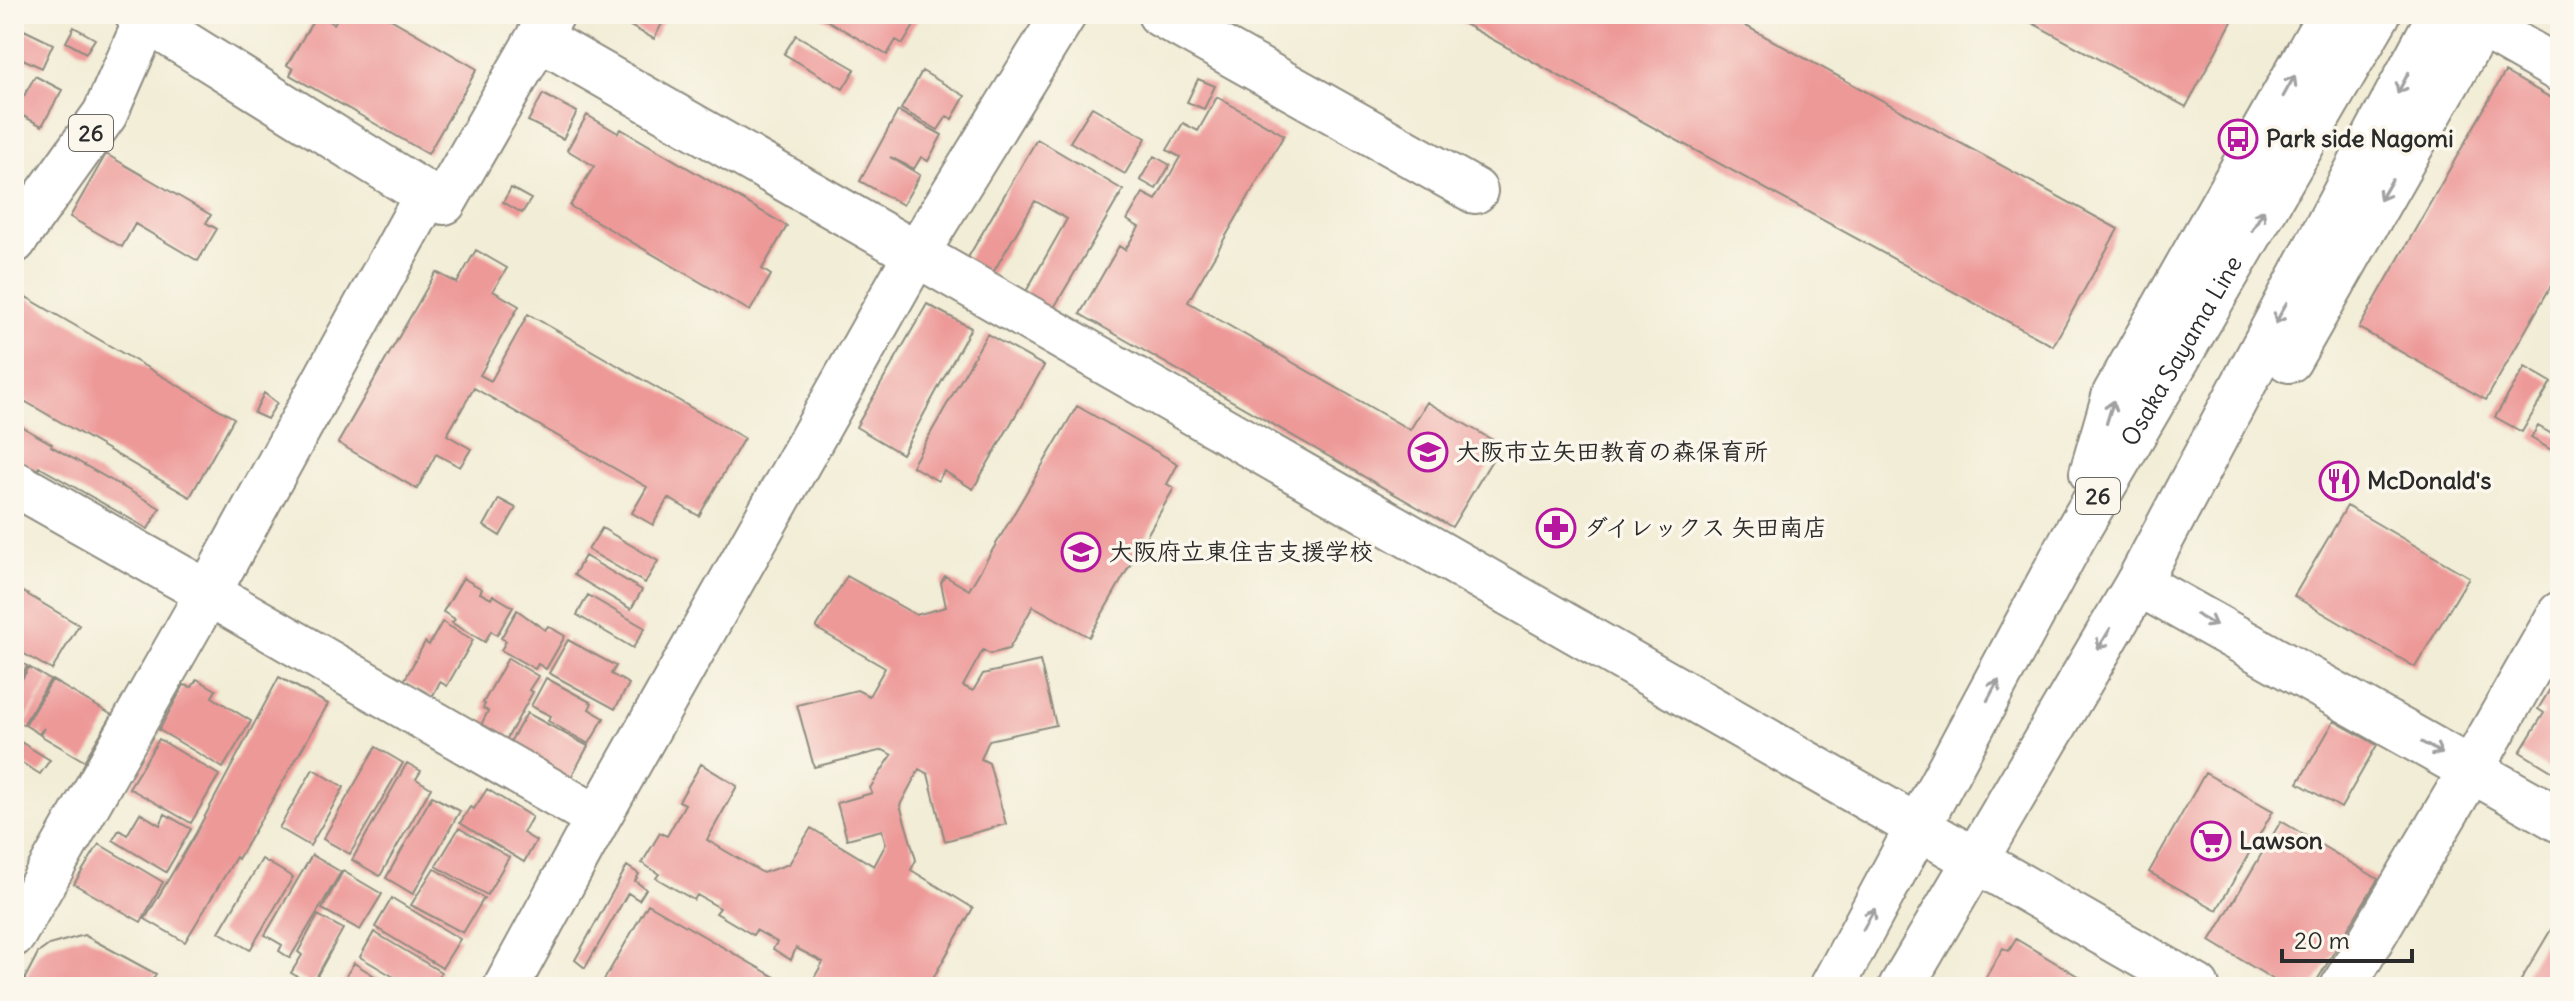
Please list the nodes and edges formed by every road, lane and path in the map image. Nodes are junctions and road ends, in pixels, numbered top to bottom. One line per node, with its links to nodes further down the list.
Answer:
1 (1064, 14): 12 (street)
2 (1160, 14): 9 (street)
3 (2330, 14): 14 (street, one-way to 3)
4 (2378, 14): 14 (street, Osaka Sayama Line / 26, one-way to 4)
5 (144, 16): 10 (street); 11 (street, 26)
6 (2467, 17): 8 (street); 15 (street, one-way to 15)
7 (546, 26): 10 (street); 12 (street)
8 (2560, 70)
9 (1475, 191)
10 (427, 195): 16 (street)
11 (14, 241)
12 (916, 254): 19 (street); 21 (street)
13 (14, 483): 16 (street)
14 (2072, 540): 21 (street, Osaka Sayama Line / 26, one-way to 14)
15 (2138, 583): 18 (street, one-way to 18); 22 (street, one-way to 22)
16 (208, 593): 19 (street); 23 (street)
17 (2560, 614): 18 (street)
18 (2471, 770): 20 (street); 28 (street)
19 (598, 818): 24 (street)
20 (2560, 820)
21 (1919, 828): 22 (street); 25 (street, Osaka Sayama Line / 26, one-way to 21)
22 (1973, 860): 26 (street); 27 (street)
23 (14, 934)
24 (506, 987)
25 (1832, 987)
26 (1901, 987)
27 (2197, 987)
28 (2343, 987)

